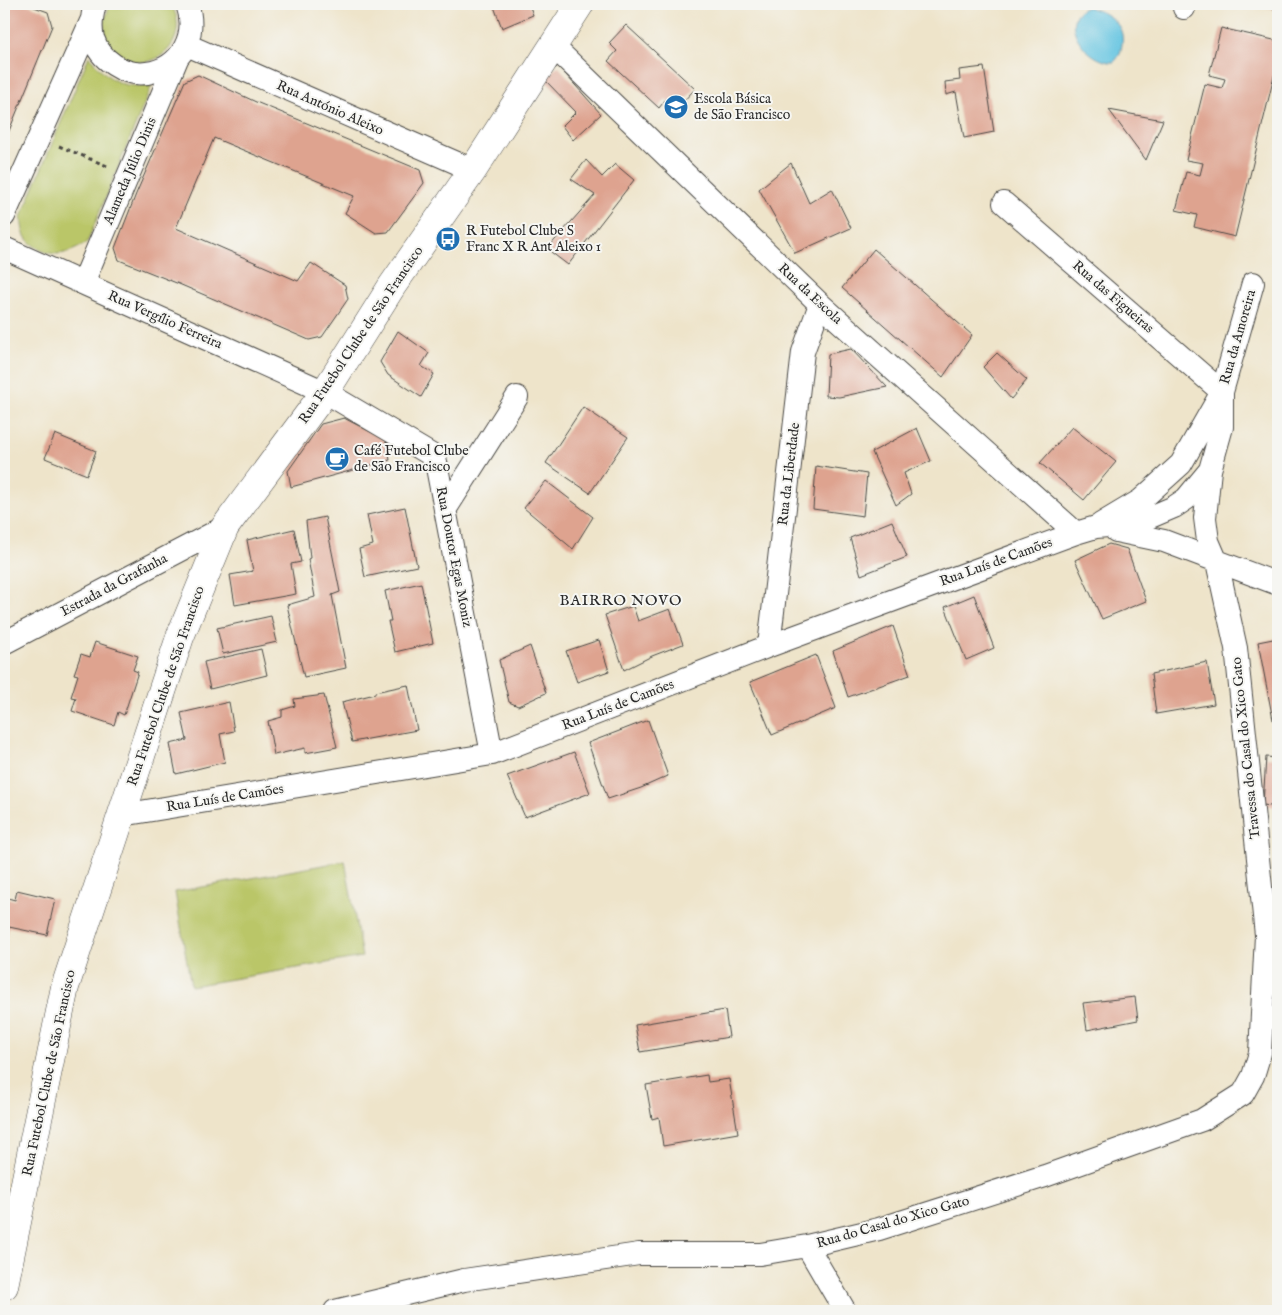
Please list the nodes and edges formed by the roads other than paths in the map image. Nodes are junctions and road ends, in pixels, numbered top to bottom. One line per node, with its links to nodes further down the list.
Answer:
1 (187, 4): 5 (street)
2 (202, 4): 5 (street, Alameda Júlio Dinis)
3 (580, 4): 6 (street, Rua Futebol Clube de São Francisco)
4 (94, 8): 5 (street); 9 (street)
5 (185, 44): 7 (street, Rua António Aleixo); 11 (street, Alameda Júlio Dinis)
6 (553, 46): 7 (street, Rua Futebol Clube de São Francisco); 13 (street, Rua da Escola)
7 (473, 170): 14 (street, Rua Futebol Clube de São Francisco)
8 (1004, 203): 15 (street, Rua das Figueiras)
9 (4, 216)
10 (4, 248): 11 (street, Rua Vergílio Ferreira)
11 (83, 283): 14 (street, Rua Vergílio Ferreira)
12 (1253, 283): 15 (street, Rua da Amoreira)
13 (820, 304): 24 (street, Rua da Escola); 29 (street, Rua da Liberdade)
14 (325, 392): 21 (street, Rua Doutor Egas Moniz); 22 (street, Rua Futebol Clube de São Francisco)
15 (1222, 392): 17 (street); 18 (street)
16 (516, 397): 21 (street)
17 (1198, 434): 19 (street); 20 (street)
18 (1210, 470): 20 (street); 23 (street, Travessa do Casal do Xico Gato)
19 (1141, 500): 20 (street); 24 (street)
20 (1174, 507): 23 (street); 24 (street); 25 (street)
21 (445, 510): 30 (street, Rua Doutor Egas Moniz)
22 (224, 527): 28 (street, Estrada da Grafanha); 31 (street, Rua Futebol Clube de São Francisco)
23 (1206, 528): 26 (street, Travessa do Casal do Xico Gato)
24 (1086, 530): 25 (street); 29 (street, Rua Luís de Camões)
25 (1191, 551): 26 (street)
26 (1217, 562): 27 (street); 32 (street, Travessa do Casal do Xico Gato)
27 (1278, 584)
28 (4, 643)
29 (769, 646): 30 (street, Rua Luís de Camões)
30 (492, 754): 31 (street, Rua Luís de Camões)
31 (122, 815): 34 (street, Rua Futebol Clube de São Francisco)
32 (1272, 932): 33 (street, Rua do Casal do Xico Gato)
33 (808, 1246): 35 (street, Rua do Casal do Xico Gato); 36 (street)
34 (4, 1286)
35 (335, 1311)
36 (845, 1311)

